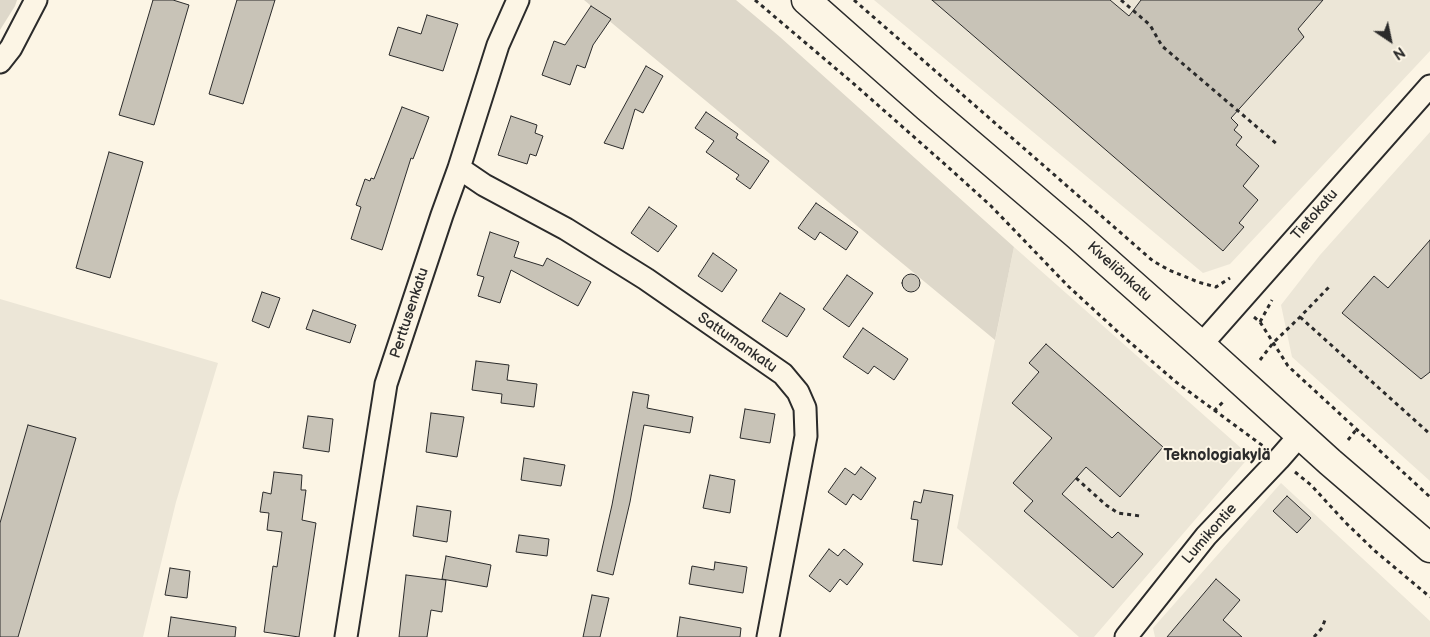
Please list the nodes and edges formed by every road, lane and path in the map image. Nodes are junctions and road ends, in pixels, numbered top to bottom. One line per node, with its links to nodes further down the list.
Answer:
1 (36, 0): 7 (street)
2 (518, 0): 10 (street, Perttusenkatu)
3 (755, 0): 19 (path)
4 (806, 0): 16 (main road, Kiveliönkatu)
5 (854, 0): 11 (path)
6 (1121, 0): 9 (path)
7 (0, 62)
8 (1430, 86): 16 (street, Tietokatu)
9 (1278, 144)
10 (459, 168): 32 (street, Perttusenkatu); 33 (street, Sattumankatu)
11 (1230, 277)
12 (1330, 286): 13 (path)
13 (1300, 317): 15 (path); 21 (path)
14 (1260, 322): 15 (path)
15 (1273, 343): 17 (path); 20 (path)
16 (1201, 345): 22 (main road, Kiveliönkatu)
17 (1260, 360)
18 (1224, 402): 19 (path)
19 (1214, 411): 24 (path)
20 (1356, 430): 23 (path); 27 (path)
21 (1430, 434)
22 (1300, 435): 29 (main road, Kiveliönkatu); 34 (street, Lumikontie)
23 (1348, 440)
24 (1259, 443)
25 (1293, 471): 30 (path)
26 (1076, 478): 28 (path)
27 (1430, 497)
28 (1140, 516)
29 (1430, 548)
30 (1430, 597)
31 (1325, 620): 35 (path)
32 (346, 637)
33 (768, 637)
34 (1126, 637)
35 (1314, 637)

